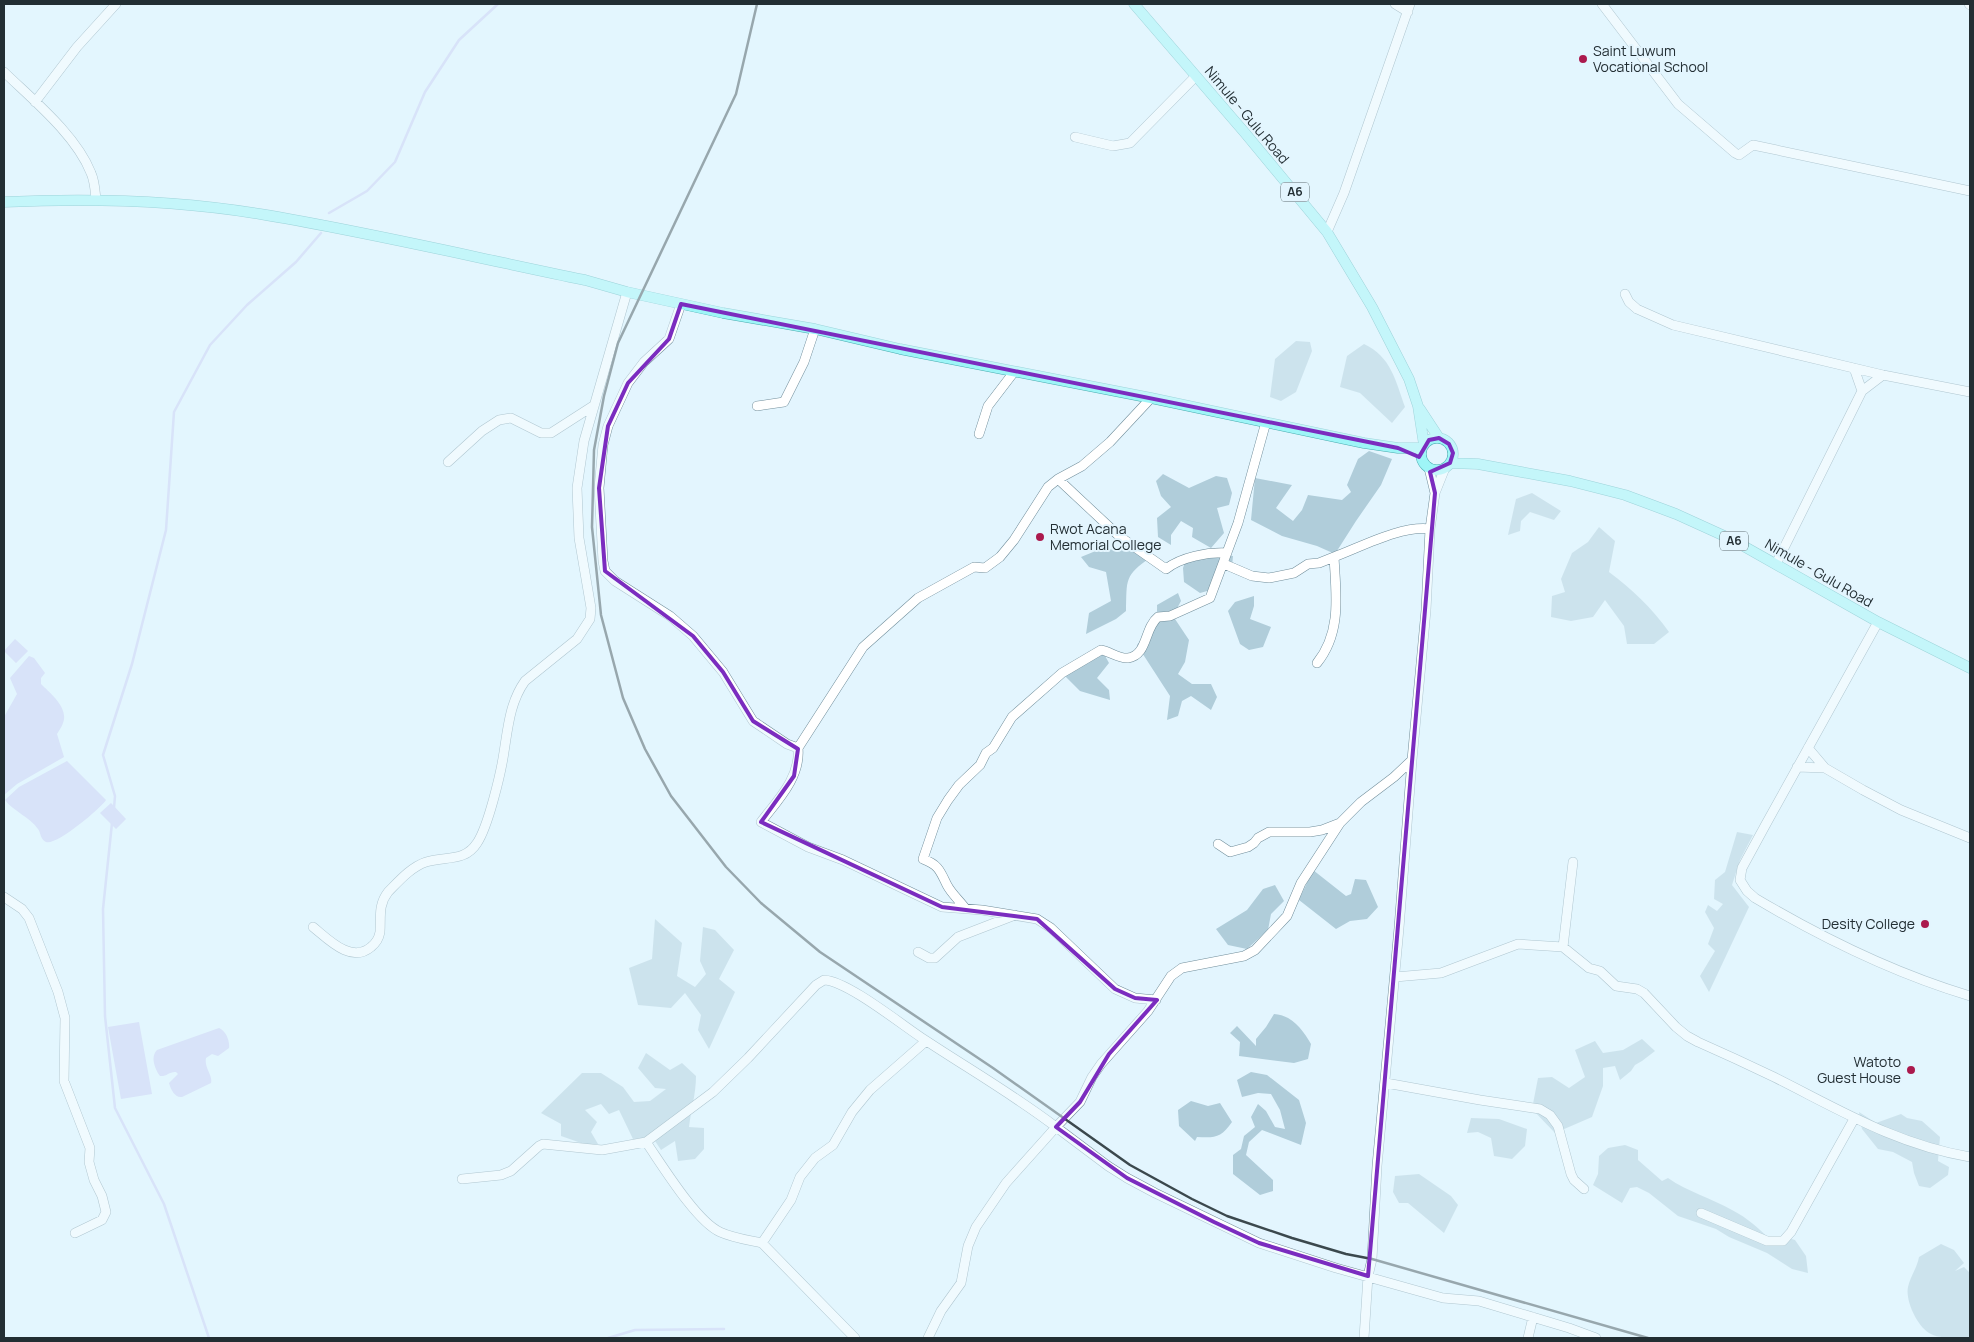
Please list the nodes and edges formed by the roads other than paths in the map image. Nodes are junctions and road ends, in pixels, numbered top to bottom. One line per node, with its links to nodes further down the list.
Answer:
1 (116, 4): 8 (street)
2 (1134, 4): 7 (main road, Nimule - Gulu Road / A6)
3 (1395, 4): 5 (street)
4 (1602, 4): 10 (street)
5 (1409, 8): 13 (street)
6 (4, 72): 8 (street)
7 (1196, 76): 9 (street); 13 (main road, Nimule - Gulu Road / A6)
8 (35, 102): 11 (street)
9 (1075, 137)
10 (1970, 191)
11 (96, 200): 12 (main road); 14 (main road)
12 (4, 202)
13 (1327, 232): 26 (main road, Nimule - Gulu Road / A6)
14 (627, 292): 16 (main road); 24 (street)
15 (1625, 294): 18 (street)
16 (681, 304): 17 (main road); 46 (street)
17 (815, 329): 19 (main road); 25 (street)
18 (1854, 368): 20 (street); 21 (street)
19 (1014, 372): 23 (main road); 28 (street)
20 (1884, 375): 21 (street); 22 (street)
21 (1862, 391): 42 (street)
22 (1970, 392)
23 (1151, 398): 27 (main road); 36 (street)
24 (593, 406): 32 (street); 58 (street)
25 (757, 406)
26 (1418, 406): 29 (main road, Nimule - Gulu Road / A6); 30 (main road, Nimule - Gulu Road / A6)
27 (1266, 422): 30 (main road); 39 (street)
28 (979, 434)
29 (1439, 438): 30 (main road); 31 (main road, A6)
30 (1422, 450): 35 (main road, A6)
31 (1452, 450): 33 (main road, Nimule - Gulu Road / A6); 34 (main road)
32 (448, 462)
33 (1478, 464): 34 (main road, Nimule - Gulu Road / A6); 42 (main road, Nimule - Gulu Road / A6)
34 (1447, 466): 35 (main road, A6); 37 (street)
35 (1429, 468): 37 (street)
36 (1058, 479): 39 (street); 46 (street)
37 (1435, 493): 38 (street)
38 (1430, 529): 40 (street); 48 (street)
39 (1227, 553): 41 (street)
40 (1334, 557): 41 (street); 44 (street)
41 (1224, 564): 56 (street)
42 (1776, 564): 43 (main road, Nimule - Gulu Road / A6)
43 (1878, 622): 45 (main road, Nimule - Gulu Road / A6); 47 (street)
44 (1317, 663)
45 (1970, 668)
46 (798, 748): 56 (street)
47 (1808, 748): 49 (street); 50 (street)
48 (1412, 760): 51 (street); 61 (street)
49 (1797, 767): 50 (street); 62 (street)
50 (1824, 768): 52 (street)
51 (1340, 823): 53 (street); 63 (street)
52 (1970, 838)
53 (1218, 844)
54 (1573, 862): 59 (street)
55 (4, 897): 73 (street)
56 (965, 908): 57 (street)
57 (1015, 915): 60 (street); 63 (street)
58 (312, 927)
59 (1563, 947): 61 (street); 66 (street)
60 (918, 952)
61 (1394, 977): 65 (street)
62 (1970, 996)
63 (1156, 1000): 67 (street)
64 (926, 1041): 67 (street); 68 (street); 74 (street)
65 (1386, 1083): 71 (street); 75 (street)
66 (1854, 1119): 69 (street); 72 (street)
67 (1056, 1127): 75 (street); 78 (street)
68 (646, 1142): 70 (street); 74 (street)
69 (1970, 1157)
70 (462, 1179)
71 (1584, 1189)
72 (1701, 1213)
73 (75, 1233)
74 (762, 1243): 77 (street)
75 (1368, 1276): 76 (street); 79 (street)
76 (1533, 1317): 80 (street); 81 (street)
77 (855, 1338)
78 (928, 1338)
79 (1364, 1338)
80 (1528, 1338)
81 (1596, 1338)

